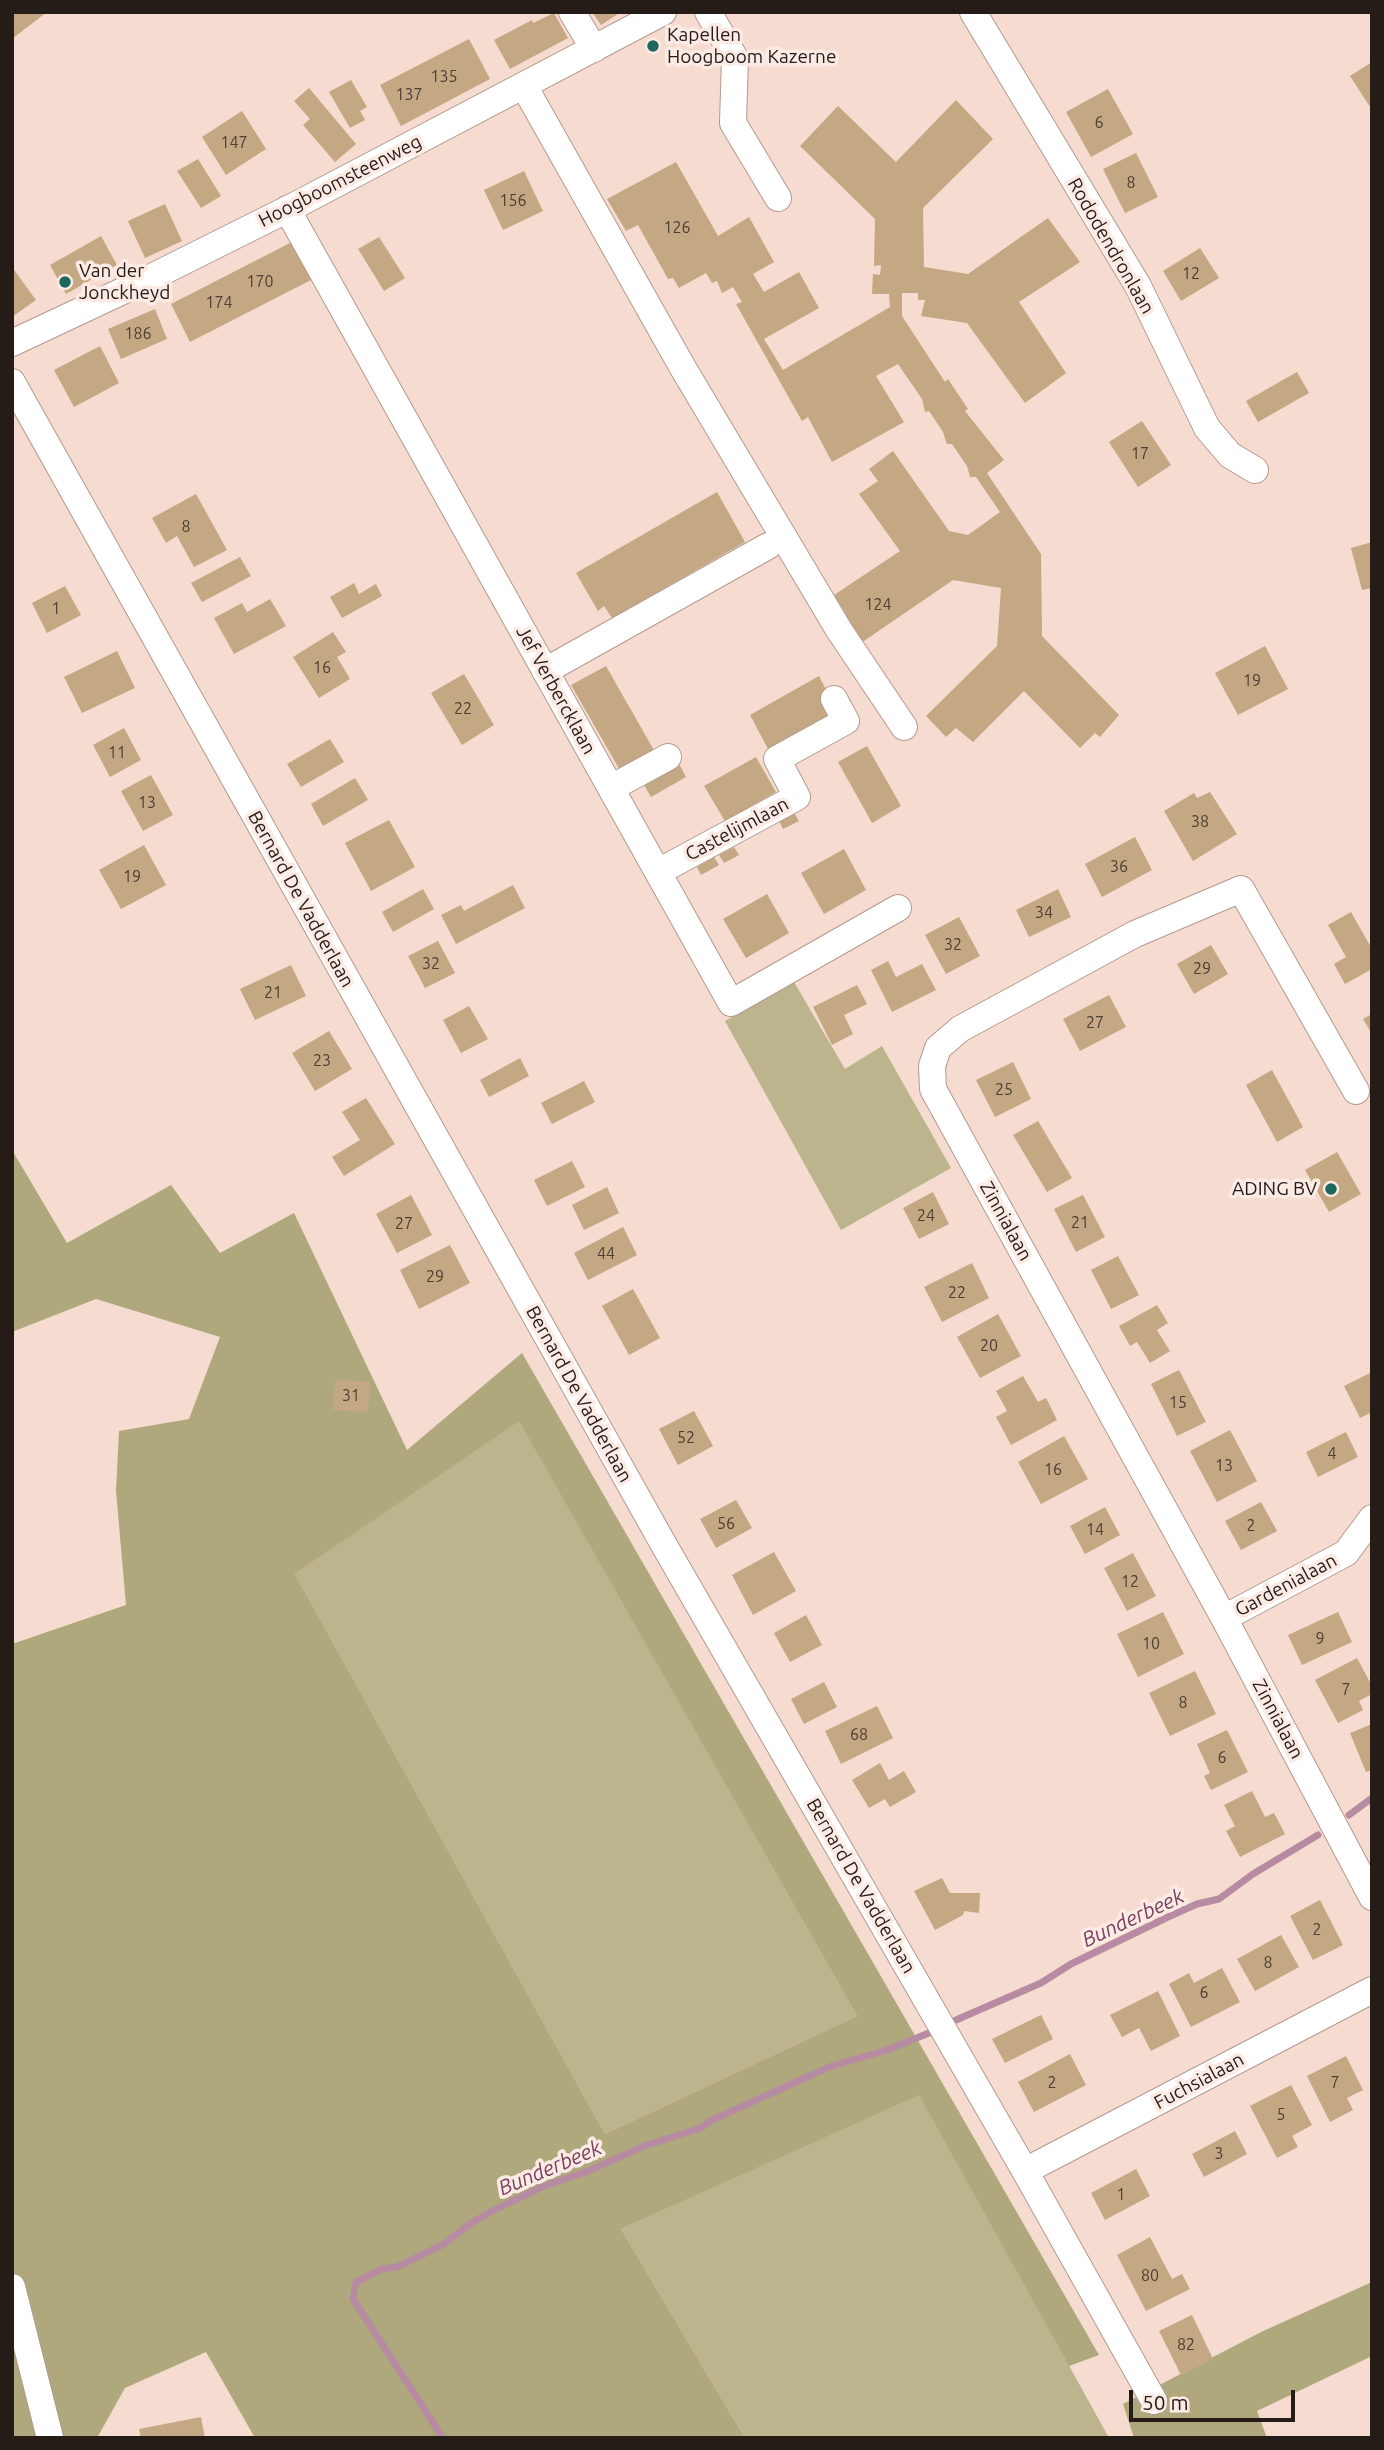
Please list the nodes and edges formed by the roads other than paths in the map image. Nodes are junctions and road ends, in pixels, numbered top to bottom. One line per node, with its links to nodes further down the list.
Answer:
1 (572, 12): 5 (street)
2 (663, 12): 5 (street, Hoogboomsteenweg)
3 (708, 12): 7 (street)
4 (973, 12): 11 (street, Rododendronlaan)
5 (594, 49): 6 (street, Hoogboomsteenweg)
6 (524, 86): 8 (street, Hoogboomsteenweg); 15 (street)
7 (778, 198)
8 (287, 209): 9 (street, Hoogboomsteenweg); 13 (street, Jef Verbercklaan)
9 (12, 343)
10 (12, 382): 25 (street, Bernard De Vadderlaan)
11 (1255, 470)
12 (768, 546): 13 (street)
13 (545, 671): 17 (street, Jef Verbercklaan)
14 (834, 699): 18 (street, Castelijmlaan)
15 (905, 727)
16 (668, 757): 17 (street)
17 (611, 788): 18 (street, Jef Verbercklaan)
18 (658, 872): 19 (street, Jef Verbercklaan)
19 (898, 908)
20 (1356, 1091): 22 (street, Zinnialaan)
21 (1372, 1518): 22 (street, Gardenialaan)
22 (1224, 1618): 23 (street, Zinnialaan)
23 (1372, 1897)
24 (1372, 1990): 25 (street, Fuchsialaan)
25 (1026, 2171): 27 (street, Bernard De Vadderlaan)
26 (12, 2287): 28 (street)
27 (1154, 2401)
28 (50, 2438)

